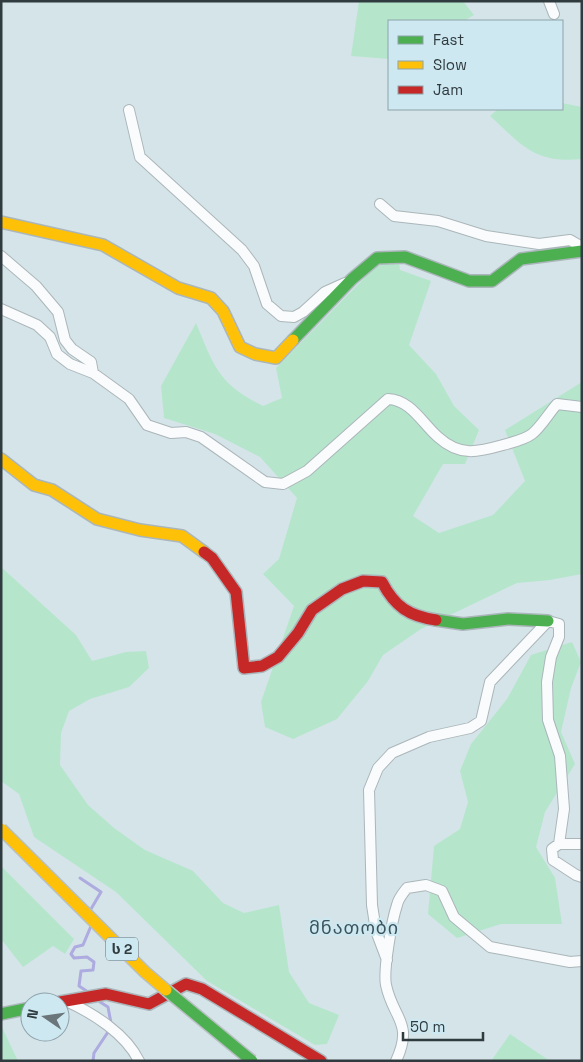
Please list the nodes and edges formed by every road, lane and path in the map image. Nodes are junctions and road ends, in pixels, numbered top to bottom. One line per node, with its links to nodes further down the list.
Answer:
1 (549, 1): 2 (street)
2 (554, 14)
3 (130, 110): 9 (street)
4 (380, 204): 6 (street)
5 (1, 222): 9 (main road)
6 (582, 247)
7 (582, 251): 9 (main road)
8 (1, 256): 11 (street)
9 (352, 279)
10 (1, 309): 11 (street)
11 (94, 373): 12 (street)
12 (582, 407)
13 (1, 460): 14 (main road)
14 (548, 621): 16 (street); 19 (street)
15 (1, 829): 26 (main road, ს 2, bridge)
16 (559, 844): 17 (street); 18 (street)
17 (582, 844)
18 (582, 877)
19 (387, 960): 20 (street); 28 (street)
20 (582, 961)
21 (70, 1001): 27 (main road)
22 (70, 1004): 25 (street)
23 (20, 1010): 24 (main road)
24 (1, 1014)
25 (139, 1061)
26 (252, 1061)
27 (321, 1061)
28 (396, 1061)

